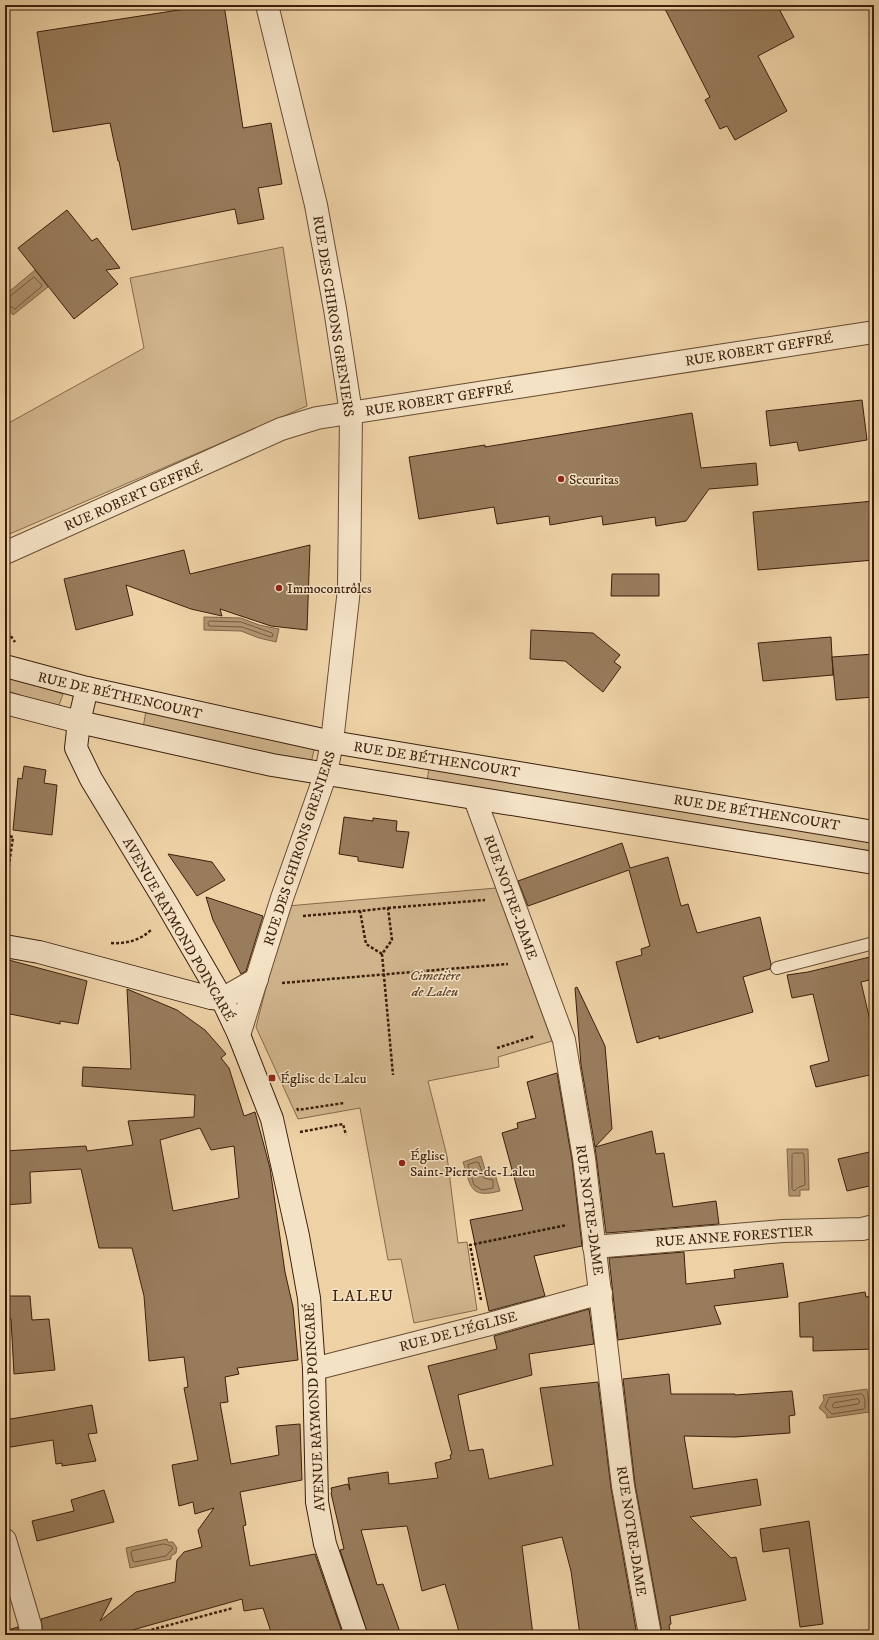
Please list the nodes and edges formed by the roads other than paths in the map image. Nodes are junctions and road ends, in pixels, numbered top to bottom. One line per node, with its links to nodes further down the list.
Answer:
1 (267, 5): 3 (street, RUE DES CHIRONS GRENIERS)
2 (874, 332): 3 (street, RUE ROBERT GEFFRÉ)
3 (351, 413): 4 (street, RUE ROBERT GEFFRÉ); 9 (street, RUE DES CHIRONS GRENIERS)
4 (5, 553)
5 (5, 666): 6 (street, RUE DE BÉTHENCOURT)
6 (87, 688): 8 (street, AVENUE RAYMOND POINCARÉ); 9 (street, RUE DE BÉTHENCOURT)
7 (5, 703): 8 (street)
8 (79, 722): 10 (street); 18 (street, AVENUE RAYMOND POINCARÉ)
9 (332, 742): 10 (street, RUE DES CHIRONS GRENIERS); 12 (street, RUE DE BÉTHENCOURT)
10 (326, 773): 11 (street); 17 (street, RUE DES CHIRONS GRENIERS)
11 (475, 798): 13 (street); 21 (street, RUE NOTRE-DAME)
12 (874, 832)
13 (874, 863)
14 (874, 943): 16 (lane)
15 (5, 946): 18 (street)
16 (777, 968)
17 (257, 979): 18 (street); 19 (street, RUE DES CHIRONS GRENIERS)
18 (222, 998): 19 (street, AVENUE RAYMOND POINCARÉ)
19 (239, 1035): 23 (street, AVENUE RAYMOND POINCARÉ)
20 (874, 1226): 21 (street, RUE ANNE FORESTIER)
21 (594, 1247): 22 (street, RUE NOTRE-DAME)
22 (601, 1293): 23 (street, RUE DE L'ÉGLISE); 27 (street, RUE NOTRE-DAME)
23 (314, 1369): 26 (street, AVENUE RAYMOND POINCARÉ)
24 (5, 1540): 25 (street)
25 (31, 1635)
26 (356, 1635)
27 (650, 1635)

